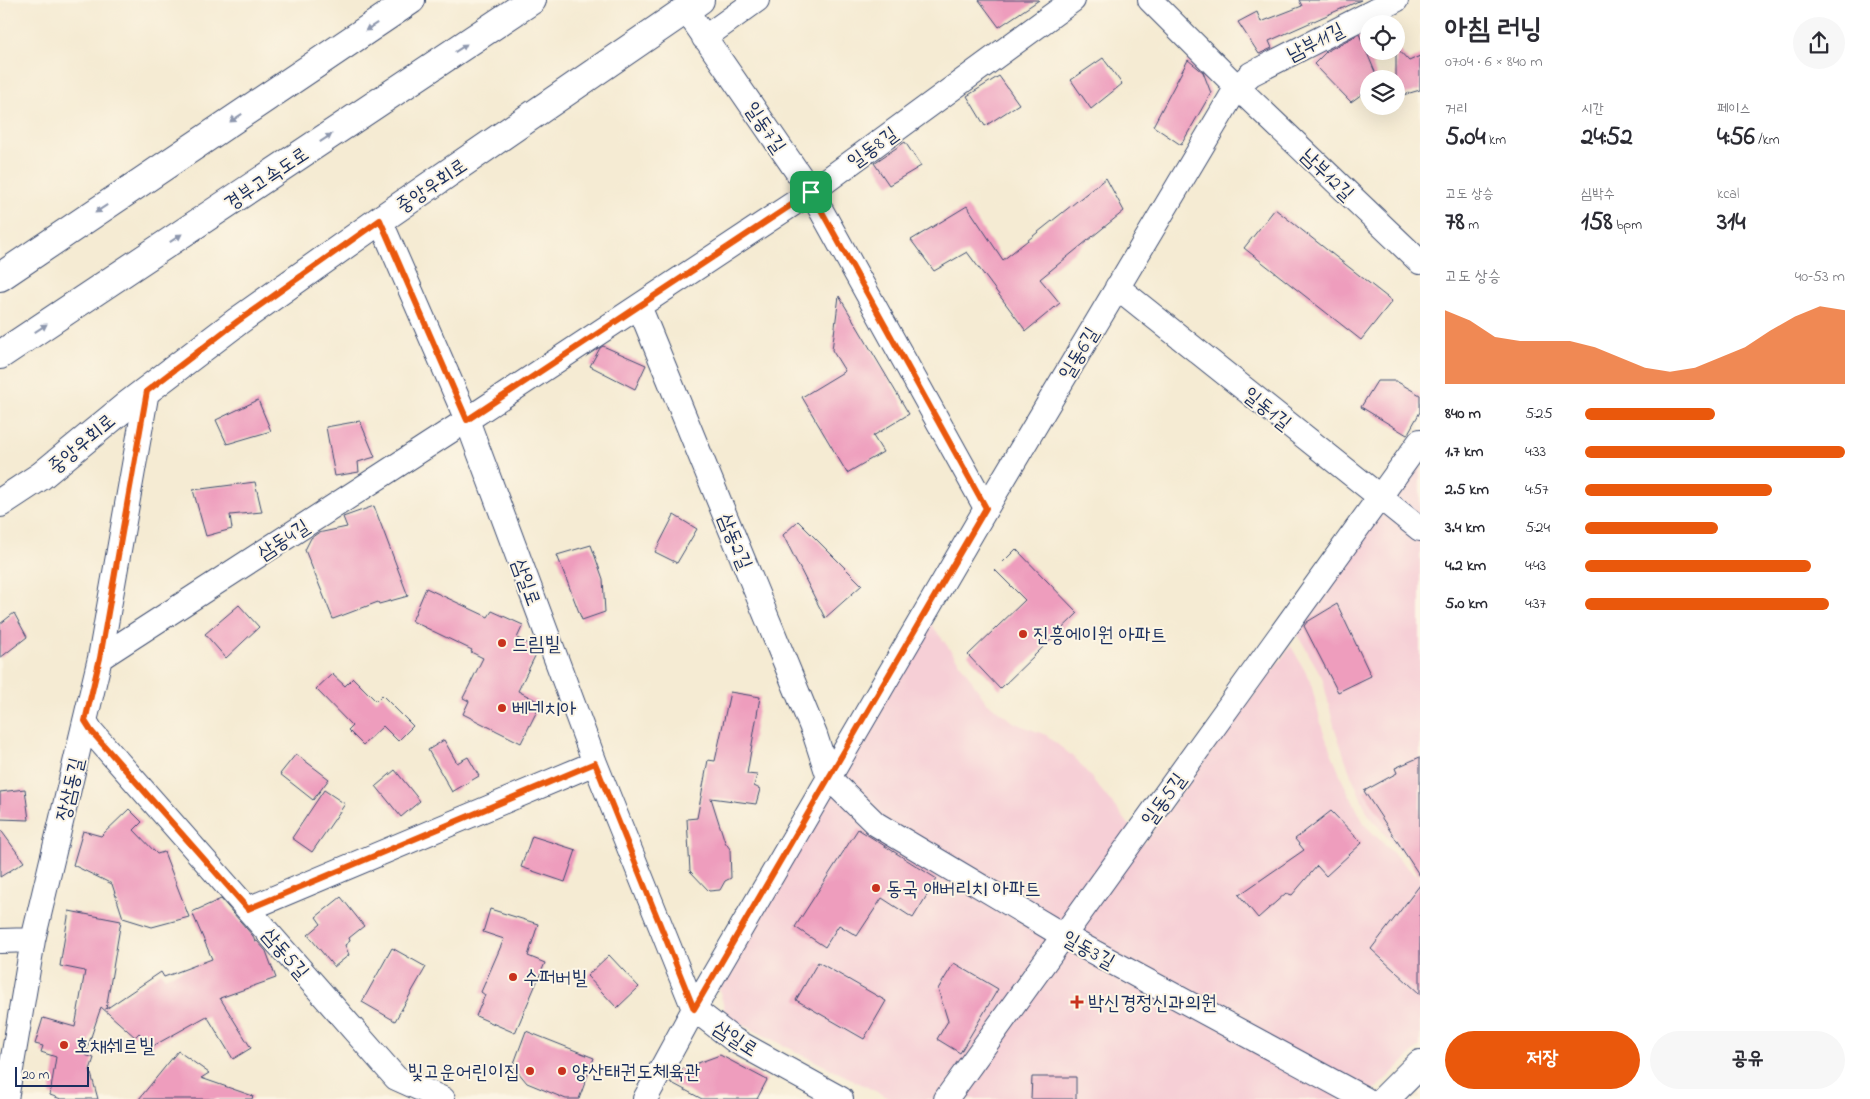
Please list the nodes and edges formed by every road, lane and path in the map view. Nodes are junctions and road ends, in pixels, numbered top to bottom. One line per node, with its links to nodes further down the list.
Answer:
1 (411, 0): 13 (main road, one-way to 13)
2 (532, 0): 16 (main road, 경부고속도로, one-way to 2)
3 (757, 0): 8 (street)
4 (1073, 0): 10 (street, 일동8길)
5 (1150, 0): 9 (street, 남부12길)
6 (1396, 0): 9 (street, 남부11길)
7 (693, 5): 8 (street, 일동7길); 11 (main road, 중앙우회로)
8 (704, 38): 10 (street, 일동7길)
9 (1237, 87): 12 (street, 남부12길); 14 (street, 일동6길)
10 (811, 192): 15 (street, 일동8길); 22 (street, 일동7길)
11 (380, 220): 17 (main road, 중앙우회로); 18 (street, 삼일로)
12 (1420, 262)
13 (0, 277)
14 (1117, 287): 20 (street, 일동1길); 22 (street, 일동6길)
15 (639, 306): 18 (street, 일동8길); 27 (street, 삼동2길)
16 (0, 355)
17 (147, 391): 21 (main road, 중앙우회로); 24 (street, 장삼동길)
18 (467, 420): 24 (street, 삼동4길); 26 (street, 삼일로)
19 (1420, 441): 20 (street, 일동5길)
20 (1380, 498): 23 (street, 일동1길); 29 (street, 일동5길)
21 (0, 503)
22 (986, 508): 27 (street, 일동6길)
23 (1420, 529)
24 (100, 658): 25 (street, 장삼동길)
25 (85, 721): 28 (street, 삼동5길); 30 (street, 장삼동길)
26 (595, 763): 28 (street); 32 (street, 삼일로)
27 (829, 778): 29 (street, 일동3길); 32 (street, 일동6길)
28 (248, 909): 35 (street, 삼동5길)
29 (1064, 936): 38 (street, 일동5길); 39 (street, 일동3길)
30 (33, 940): 31 (street); 34 (street, 장삼동길)
31 (0, 941)
32 (694, 1009): 36 (street, 일동6길); 37 (street, 삼일로)
33 (1420, 1064): 40 (main road)
34 (6, 1099)
35 (443, 1099)
36 (645, 1099)
37 (841, 1099)
38 (946, 1099)
39 (1364, 1099)
40 (1385, 1099)

